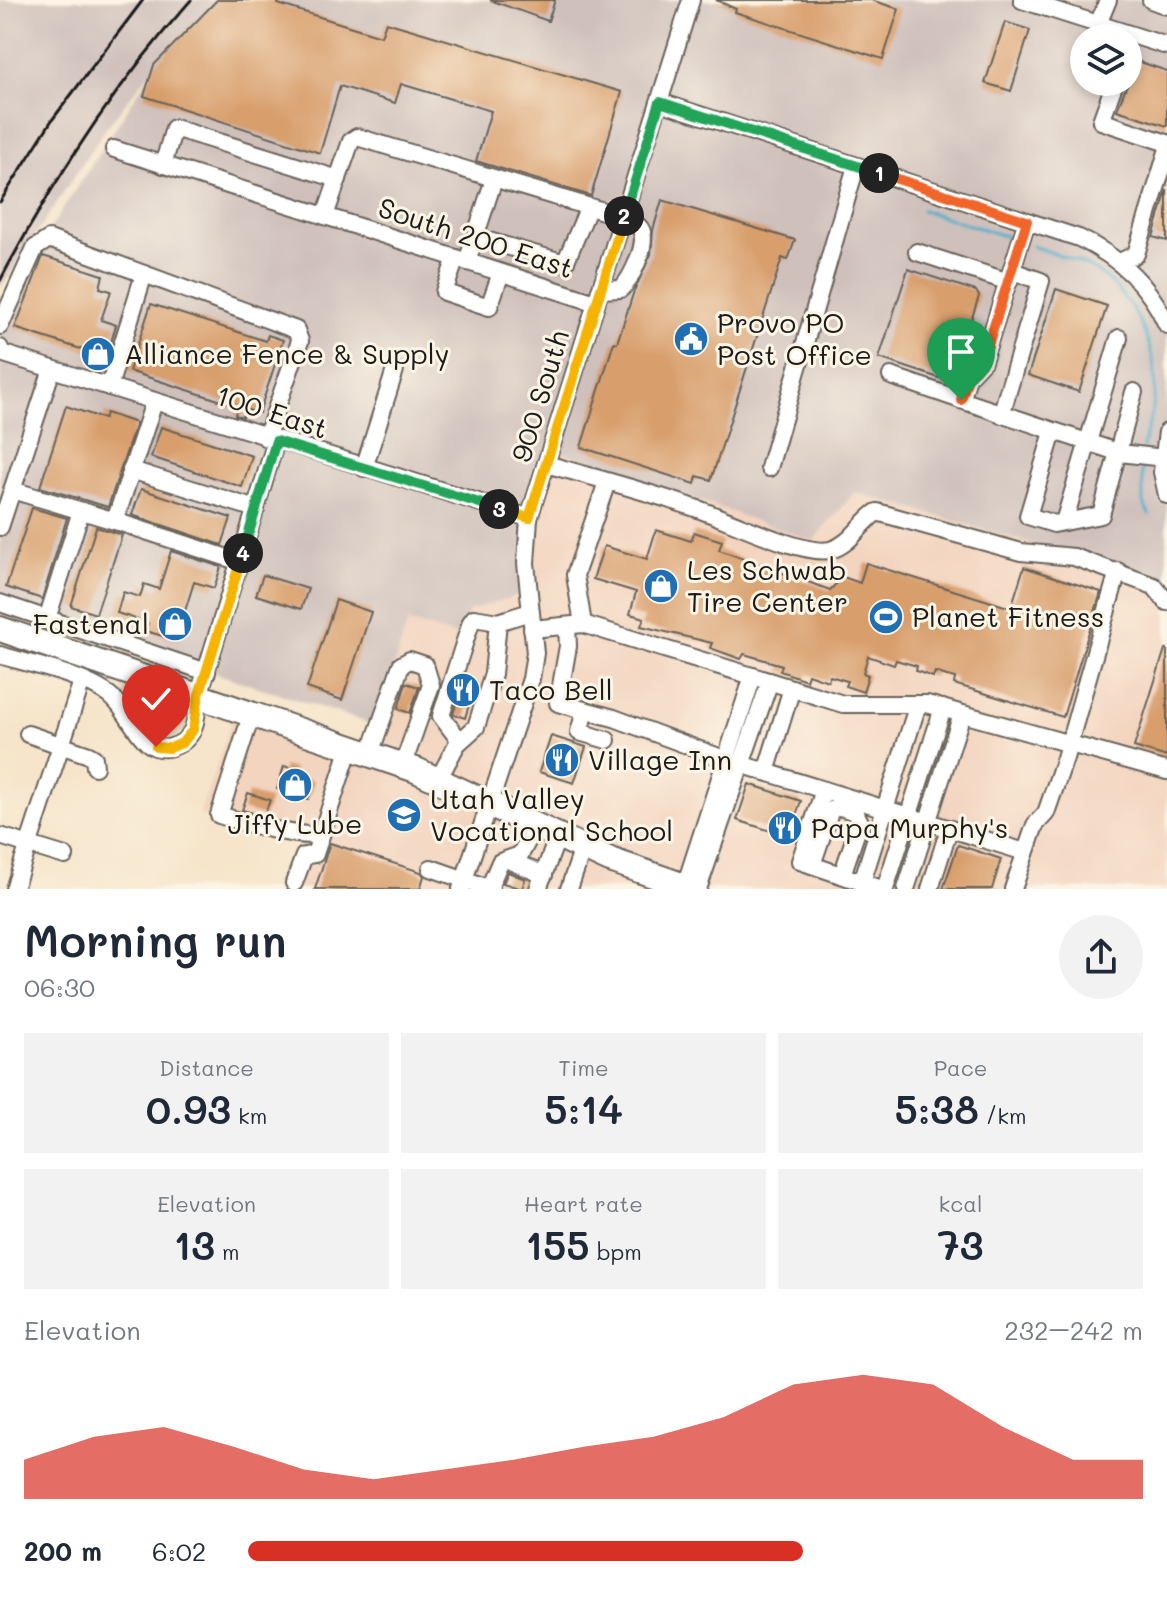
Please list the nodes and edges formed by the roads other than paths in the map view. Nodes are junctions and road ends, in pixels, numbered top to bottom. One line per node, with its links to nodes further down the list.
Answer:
1 (691, 0): 10 (street, 900 South)
2 (1022, 0): 6 (street)
3 (1108, 0): 6 (street)
4 (1151, 0): 5 (street)
5 (1167, 6)
6 (1098, 24)
7 (1142, 41): 8 (street)
8 (1167, 46)
9 (1110, 96): 11 (street)
10 (660, 102): 15 (street); 19 (street, 900 South)
11 (1167, 143)
12 (114, 149): 14 (street, South 200 East)
13 (1167, 152): 26 (street)
14 (163, 165): 16 (street); 20 (street, South 200 East)
15 (856, 166): 21 (street); 51 (street)
16 (338, 179): 17 (street); 20 (street)
17 (494, 179): 18 (street); 22 (street)
18 (588, 209): 19 (street); 23 (street)
19 (623, 217): 30 (street, 900 South); 30 (street)
20 (333, 219): 25 (street, South 200 East)
21 (1027, 221): 26 (street); 29 (street)
22 (475, 237): 23 (street); 25 (street)
23 (522, 252): 28 (street)
24 (917, 252): 29 (street)
25 (462, 260): 28 (street, South 200 East); 28 (street)
26 (1120, 262): 31 (street)
27 (144, 274): 32 (street); 38 (street); 45 (street)
28 (508, 275): 30 (street, South 200 East)
29 (1010, 277): 40 (street); 42 (street)
30 (598, 297): 49 (street, 900 South)
31 (1167, 325)
32 (0, 326)
33 (1119, 338): 46 (street)
34 (0, 350): 35 (street, 100 East)
35 (52, 369): 38 (street, 100 East); 54 (street)
36 (395, 370): 50 (street)
37 (891, 376): 40 (street)
38 (109, 387): 41 (street, 100 East)
39 (1134, 392): 47 (street)
40 (961, 400): 42 (street)
41 (154, 402): 45 (street, 100 East); 52 (street)
42 (1001, 415): 43 (street)
43 (1053, 432): 46 (street); 60 (street)
44 (1167, 432): 48 (street)
45 (271, 440): 50 (street, 100 East); 56 (street)
46 (1089, 443): 47 (street); 60 (street)
47 (1120, 453): 48 (street); 60 (street)
48 (1164, 458): 55 (street)
49 (546, 464): 53 (street); 58 (street, 900 South)
50 (364, 468): 58 (street, 100 East)
51 (769, 468)
52 (131, 470): 56 (street); 59 (street)
53 (607, 482): 63 (street); 70 (street)
54 (12, 490): 57 (street); 61 (street)
55 (1167, 495)
56 (256, 509): 62 (street)
57 (81, 511): 59 (street); 67 (street)
58 (529, 518): 68 (street, 900 South)
59 (115, 521): 62 (street)
60 (1064, 522)
61 (0, 527)
62 (240, 562): 73 (street)
63 (1118, 571): 64 (street); 87 (street)
64 (1160, 584): 65 (street)
65 (1167, 602)
66 (0, 603): 67 (street)
67 (47, 619): 73 (street)
68 (531, 620): 69 (street); 70 (street); 97 (street, 900 South)
69 (498, 622): 86 (street); 86 (street)
70 (575, 625): 74 (street); 81 (street)
71 (0, 629): 78 (highway)
72 (0, 655): 75 (street)
73 (207, 672): 78 (street)
74 (753, 676): 76 (street); 90 (street)
75 (82, 681): 78 (street); 88 (street)
76 (770, 681): 77 (street); 90 (street)
77 (792, 688): 79 (street); 94 (street)
78 (199, 695): 82 (highway)
79 (918, 704): 80 (street); 98 (street)
80 (943, 708): 83 (street); 99 (street)
81 (585, 711): 85 (street); 90 (street)
82 (252, 713): 89 (highway); 103 (street)
83 (962, 714): 87 (street); 100 (street)
84 (28, 734): 88 (street)
85 (607, 740)
86 (460, 741): 95 (street)
87 (1066, 744): 93 (street); 108 (street)
88 (62, 745): 92 (street); 106 (street)
89 (360, 750): 91 (highway); 91 (street); 103 (street)
90 (734, 762): 94 (street); 118 (street)
91 (403, 765): 95 (highway)
92 (95, 767)
93 (1167, 771)
94 (766, 772): 96 (street)
95 (438, 780): 97 (highway)
96 (824, 790): 98 (street); 111 (street)
97 (489, 802): 101 (highway); 117 (street, 900 South)
98 (886, 809): 99 (street); 115 (street)
99 (908, 816): 100 (street); 122 (street)
100 (927, 822): 102 (street); 123 (street)
101 (536, 825): 105 (highway); 110 (street)
102 (949, 829): 108 (street); 124 (street)
103 (321, 834): 116 (street)
104 (0, 836): 106 (street)
105 (558, 836): 107 (highway); 114 (street)
106 (29, 845): 109 (street); 119 (street)
107 (583, 848): 118 (highway); 121 (street)
108 (1025, 852): 125 (street)
109 (65, 856)
110 (508, 860): 114 (street); 120 (street)
111 (812, 865): 113 (street); 113 (street)
112 (431, 868): 117 (street)
113 (842, 875): 115 (street)
114 (541, 882)
115 (862, 882): 122 (street)
116 (294, 883)
117 (462, 885): 120 (street)
118 (684, 887)
119 (14, 889)
120 (490, 889)
121 (569, 889)
122 (883, 889)
123 (906, 889)
124 (930, 889)
125 (1013, 889)

